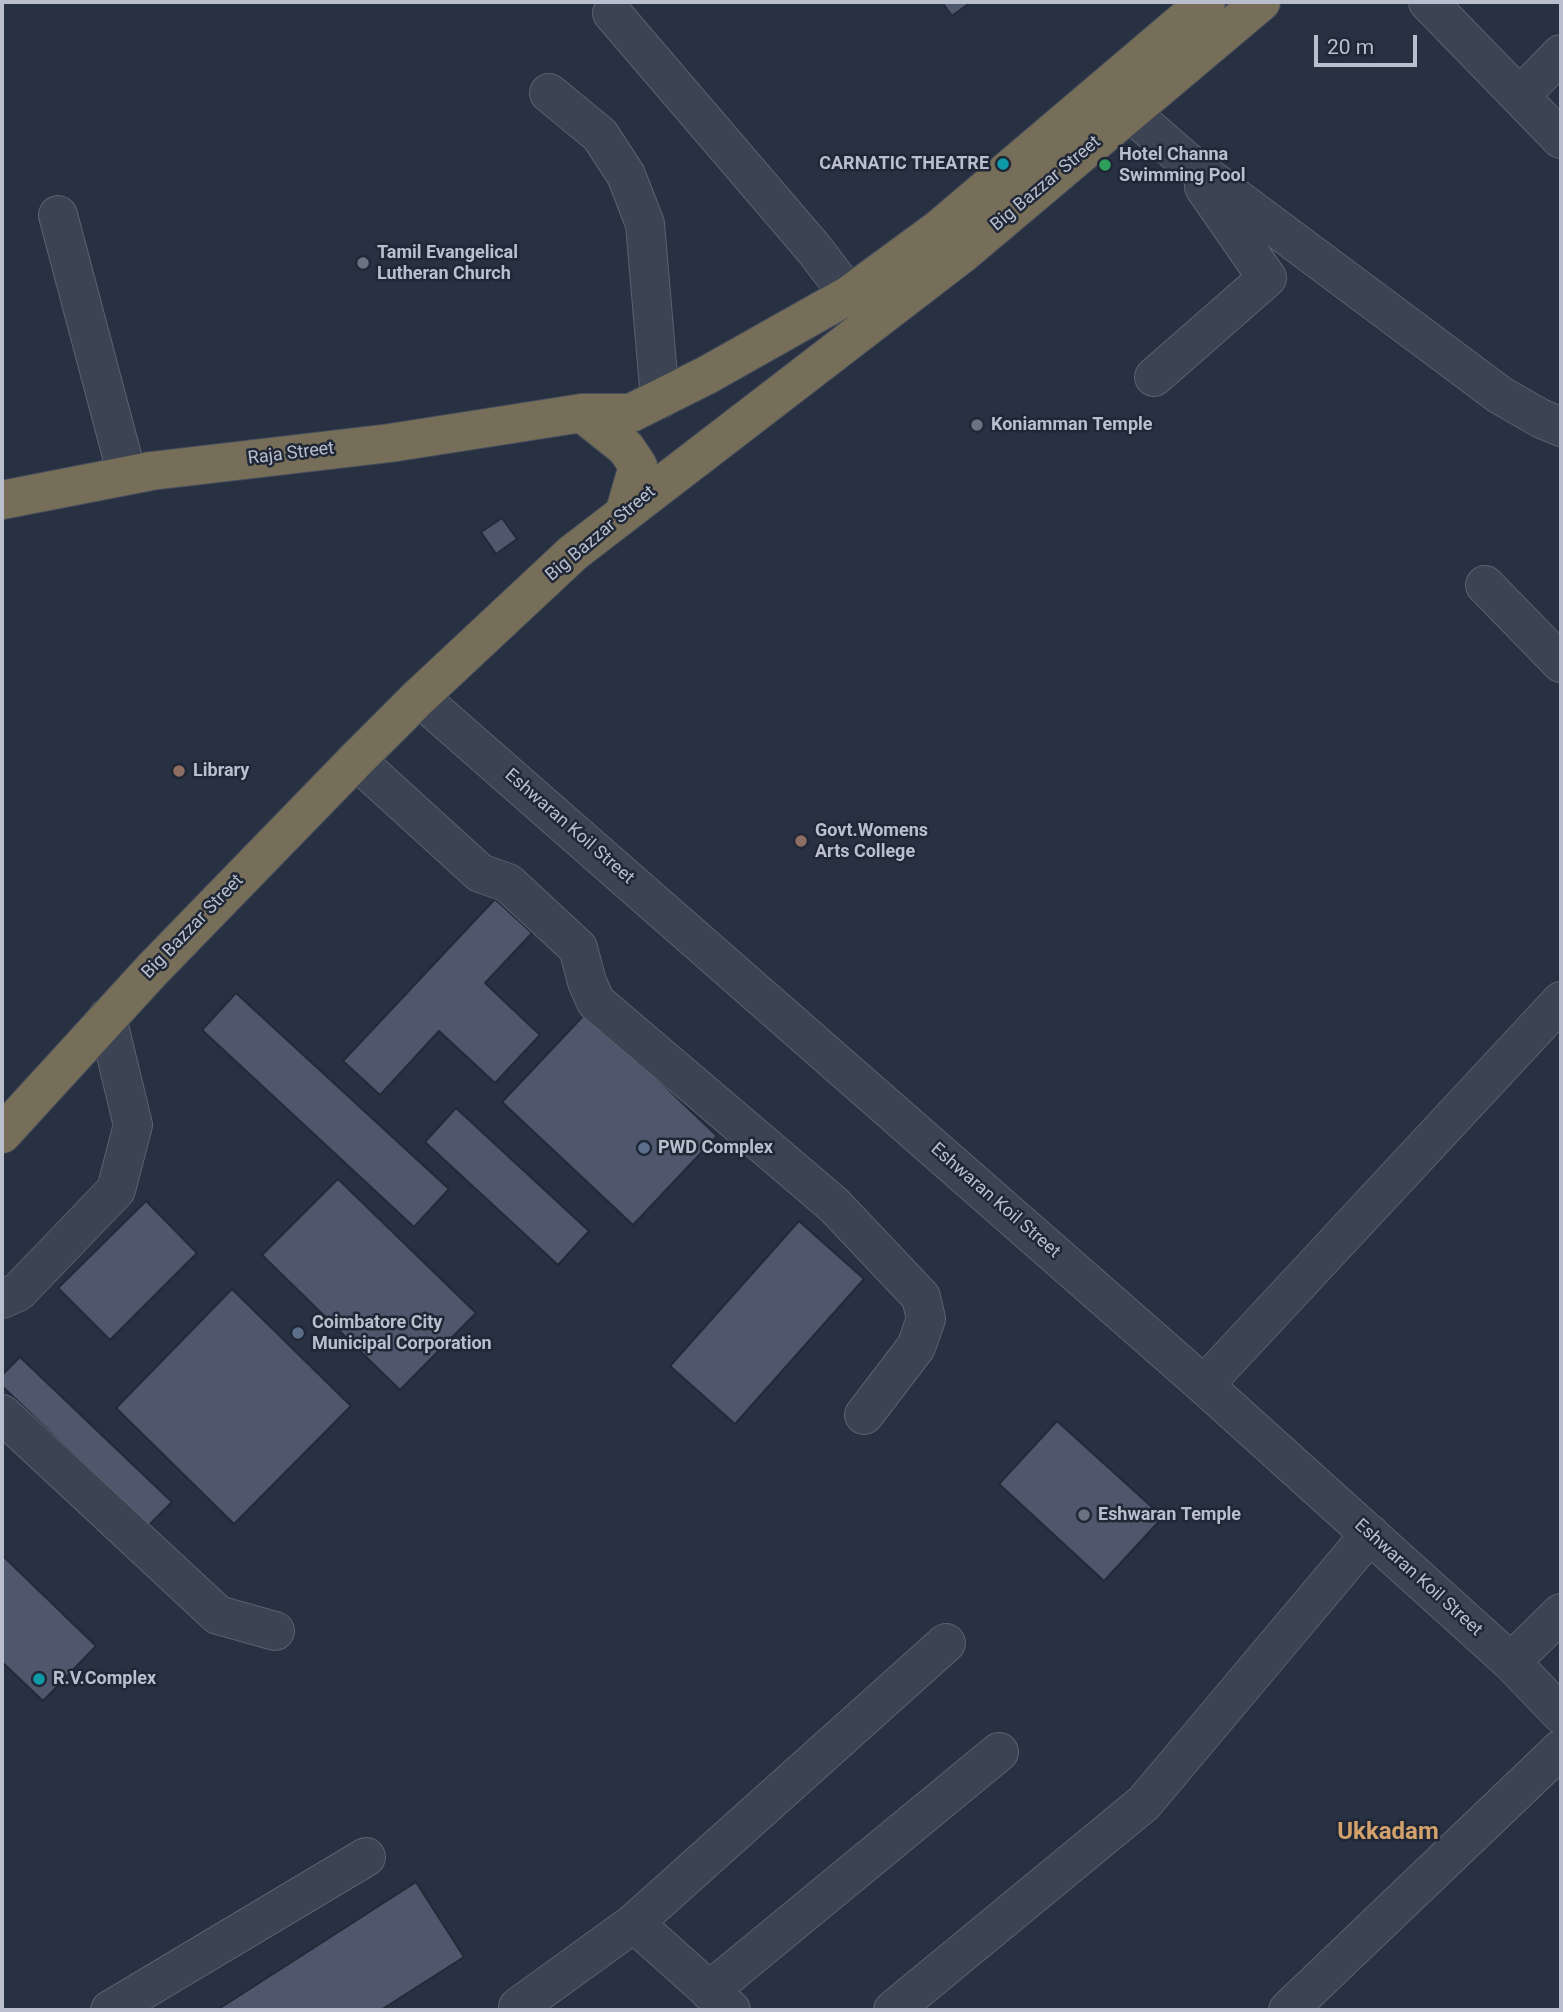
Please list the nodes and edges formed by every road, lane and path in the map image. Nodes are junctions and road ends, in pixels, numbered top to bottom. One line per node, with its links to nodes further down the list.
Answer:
1 (1206, 2): 12 (highway, Big Bazzar Street)
2 (1261, 2): 8 (highway, Big Bazzar Street)
3 (1427, 2): 7 (street)
4 (612, 13): 12 (street)
5 (1561, 54): 7 (street)
6 (549, 93): 14 (street)
7 (1520, 96): 9 (street)
8 (1131, 113): 10 (street); 19 (highway, Big Bazzar Street)
9 (1561, 139)
10 (1185, 160): 13 (street); 16 (street)
11 (58, 215): 17 (street)
12 (849, 295): 14 (highway, Big Bazzar Street)
13 (1154, 377)
14 (660, 398): 15 (highway, Big Bazzar Street)
15 (582, 413): 17 (highway, Raja Street); 19 (highway)
16 (1561, 427)
17 (127, 475): 18 (highway, Raja Street)
18 (2, 499)
19 (625, 511): 22 (highway, Big Bazzar Street)
20 (1485, 585): 21 (street)
21 (1561, 663)
22 (419, 697): 23 (highway, Big Bazzar Street); 28 (street, Eshwaran Koil Street)
23 (356, 760): 25 (highway, Big Bazzar Street); 30 (street)
24 (1561, 1001): 28 (street)
25 (107, 1018): 26 (highway, Big Bazzar Street); 27 (street)
26 (2, 1134)
27 (2, 1299)
28 (1204, 1385): 31 (street, Eshwaran Koil Street)
29 (2, 1414): 33 (street)
30 (864, 1415)
31 (1370, 1534): 35 (street, Eshwaran Koil Street); 44 (street)
32 (1561, 1613): 35 (street)
33 (275, 1631)
34 (946, 1643): 40 (street)
35 (1511, 1662): 36 (street, Eshwaran Koil Street)
36 (1561, 1714)
37 (1561, 1749): 45 (street)
38 (999, 1752): 41 (street)
39 (366, 1857): 42 (street)
40 (634, 1923): 41 (street); 43 (street)
41 (720, 2000)
42 (110, 2010)
43 (520, 2010)
44 (893, 2010)
45 (1288, 2010)

